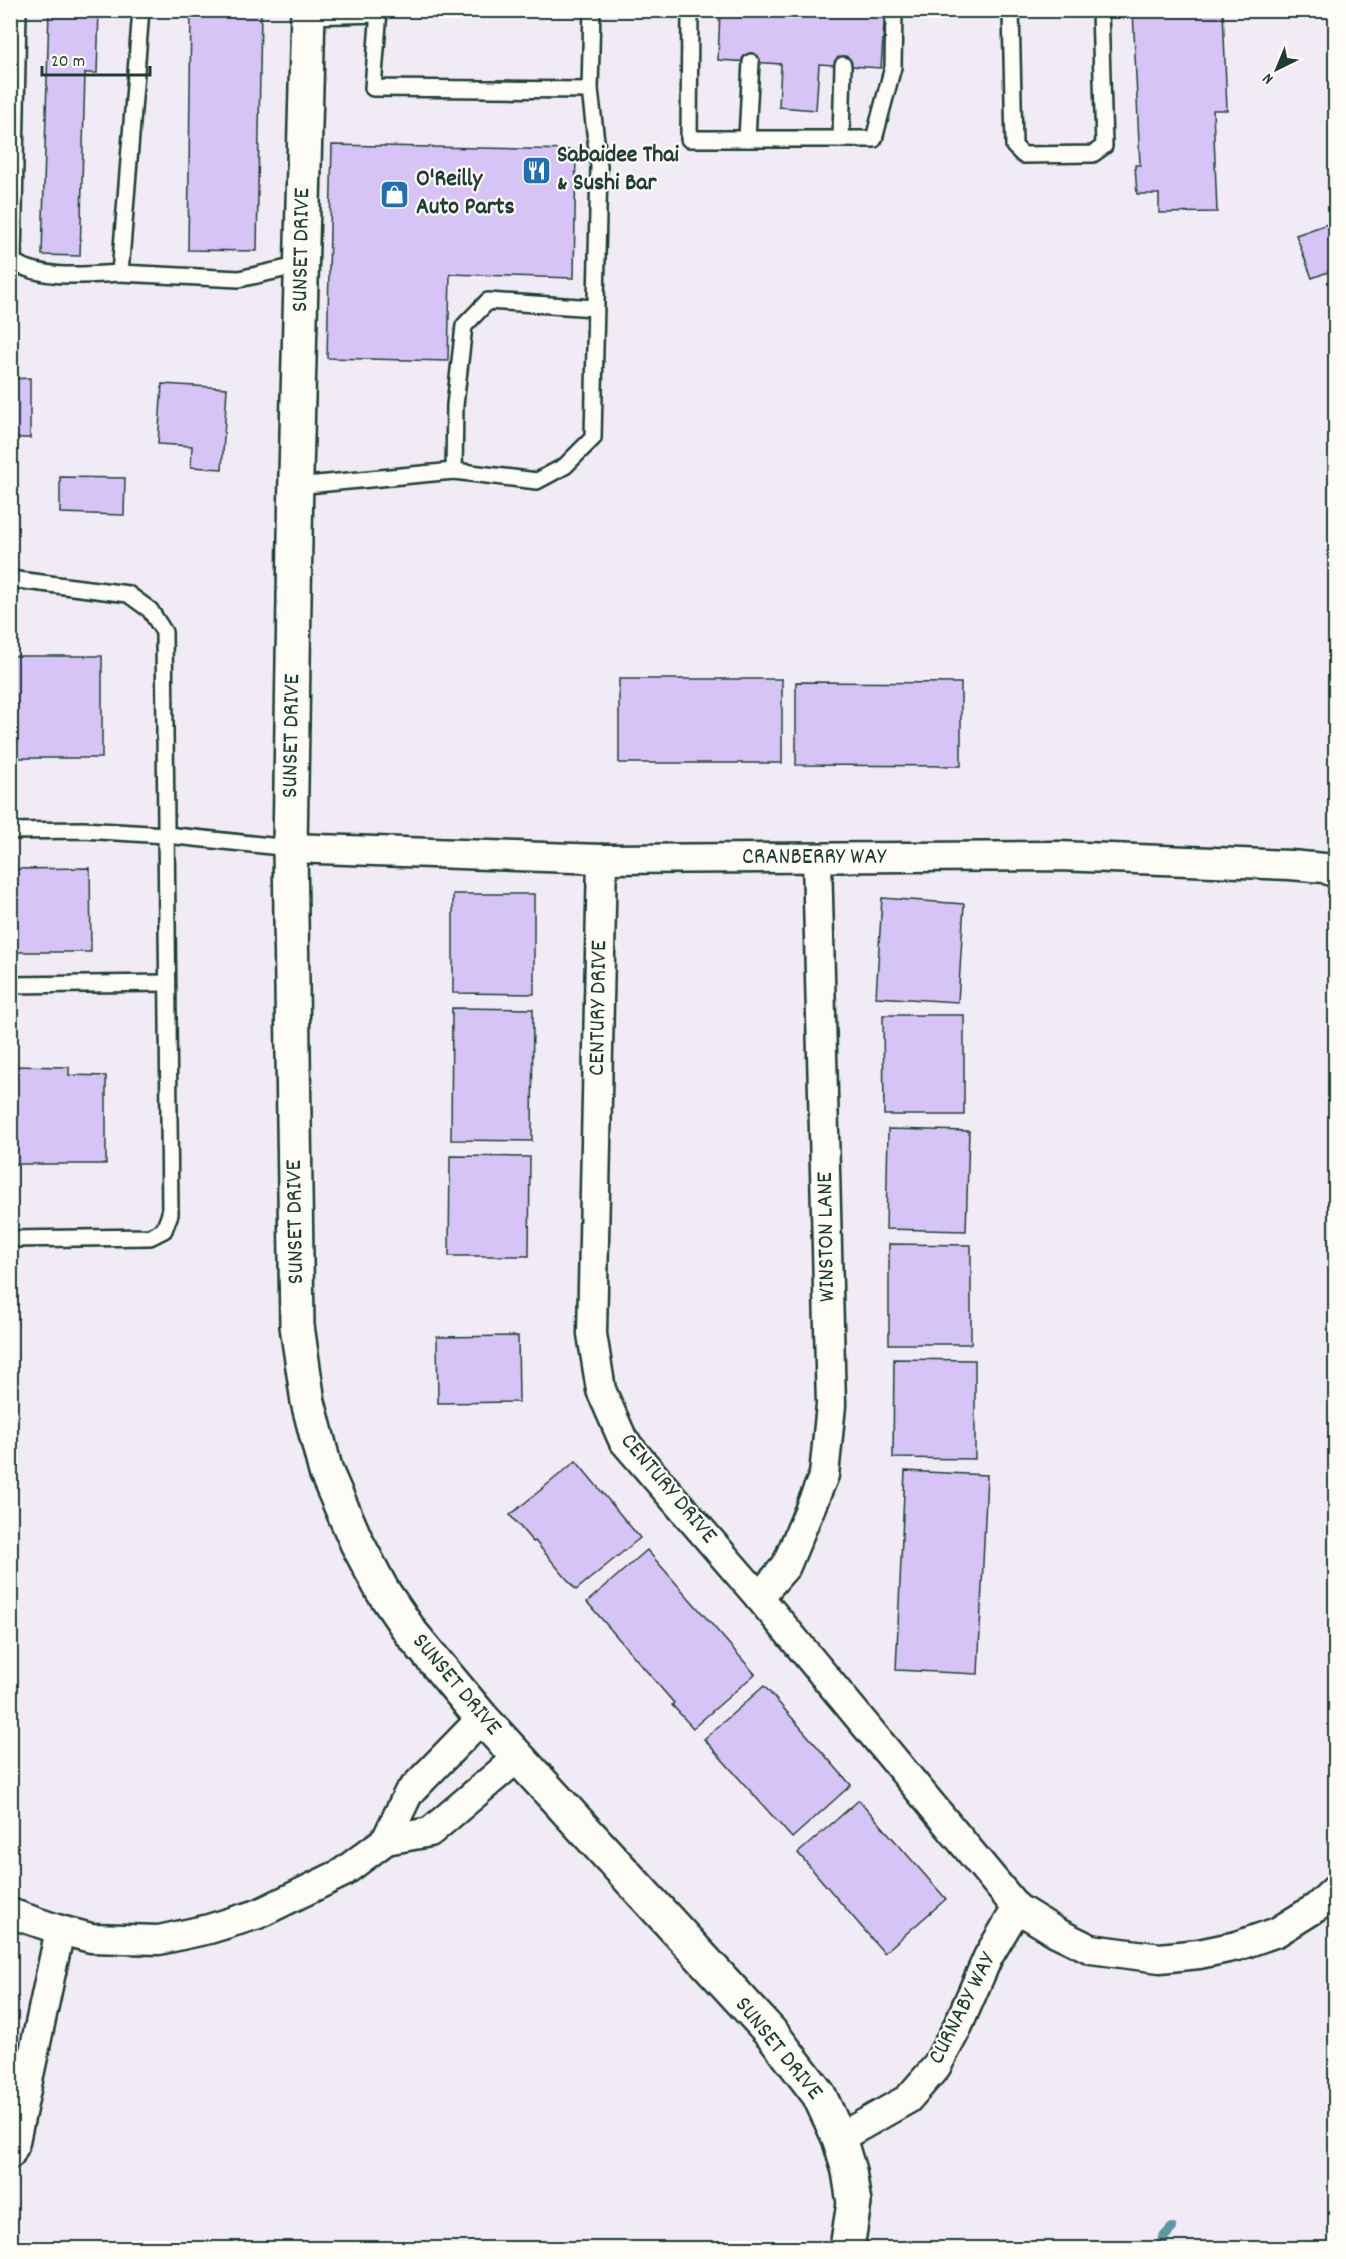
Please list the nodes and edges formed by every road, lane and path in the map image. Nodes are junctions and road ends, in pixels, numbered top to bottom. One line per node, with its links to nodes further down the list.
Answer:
1 (18, 10): 16 (lane)
2 (141, 10): 16 (lane)
3 (592, 10): 12 (lane)
4 (690, 10): 13 (lane)
5 (894, 10): 14 (lane)
6 (1011, 10): 7 (lane)
7 (1100, 10)
8 (379, 12): 9 (lane); 12 (lane)
9 (308, 13): 15 (street, SUNSET DRIVE)
10 (751, 62): 13 (lane)
11 (843, 65): 14 (lane)
12 (590, 90): 17 (lane)
13 (747, 139): 14 (lane)
14 (841, 139)
15 (301, 265): 16 (lane); 19 (street, SUNSET DRIVE)
16 (120, 273)
17 (595, 308): 18 (lane); 18 (lane)
18 (454, 471): 19 (lane)
19 (296, 486): 23 (street, SUNSET DRIVE)
20 (10, 579): 22 (lane)
21 (10, 831): 22 (lane)
22 (166, 835): 23 (lane); 27 (lane)
23 (290, 848): 24 (street, CRANBERRY WAY); 31 (street, SUNSET DRIVE)
24 (602, 859): 25 (street, CRANBERRY WAY); 30 (street, CENTURY DRIVE)
25 (817, 859): 26 (street, CRANBERRY WAY); 30 (street, WINSTON LANE)
26 (1335, 873)
27 (166, 983): 28 (lane); 29 (lane)
28 (10, 985)
29 (10, 1239)
30 (759, 1597): 35 (street, CENTURY DRIVE)
31 (482, 1718): 32 (street, SUNSET DRIVE); 33 (street)
32 (518, 1758): 33 (street); 38 (street, SUNSET DRIVE)
33 (386, 1840): 37 (street)
34 (1335, 1889): 35 (street)
35 (1017, 1908): 38 (street, CURNABY WAY)
36 (10, 1913): 37 (street)
37 (60, 1930): 39 (street)
38 (839, 2138): 40 (street, SUNSET DRIVE)
39 (10, 2154)
40 (847, 2248)

